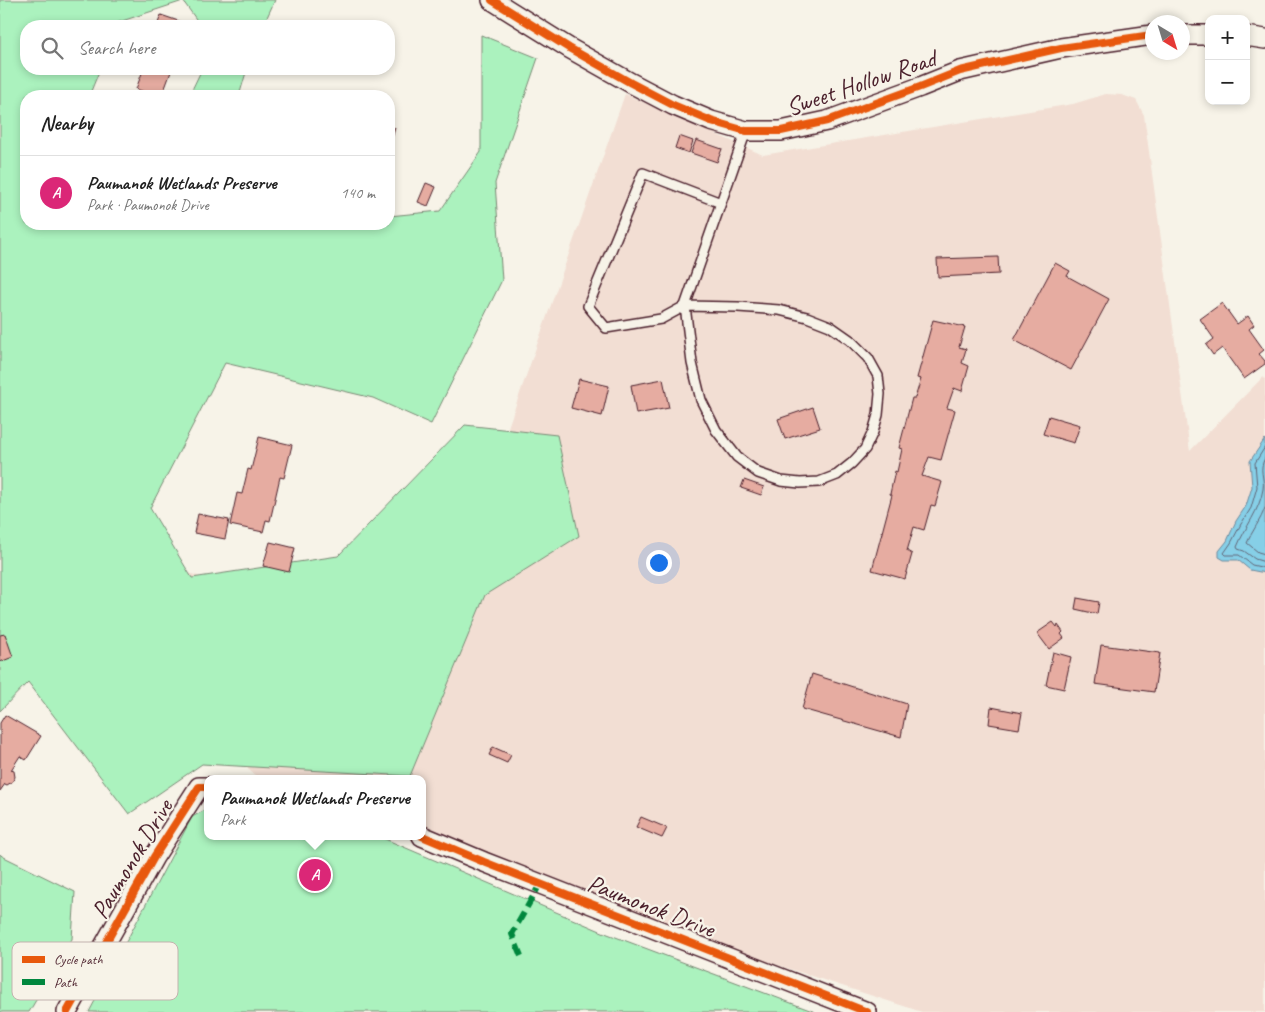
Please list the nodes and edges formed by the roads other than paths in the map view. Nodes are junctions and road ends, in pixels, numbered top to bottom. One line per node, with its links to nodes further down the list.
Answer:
1 (492, 0): 7 (street, Sweet Hollow Road)
2 (1190, 35): 3 (street)
3 (1205, 35)
4 (1145, 36): 7 (street, Sweet Hollow Road)
5 (1250, 37): 6 (street)
6 (1265, 39)
7 (746, 131): 8 (lane)
8 (722, 203): 9 (lane); 9 (lane)
9 (685, 306): 9 (lane)
10 (204, 787): 12 (street, Paumonok Drive)
11 (426, 838): 15 (street, Paumonok Drive)
12 (106, 942)
13 (74, 1000): 14 (street, Paumonok Drive)
14 (67, 1012)
15 (867, 1012)

